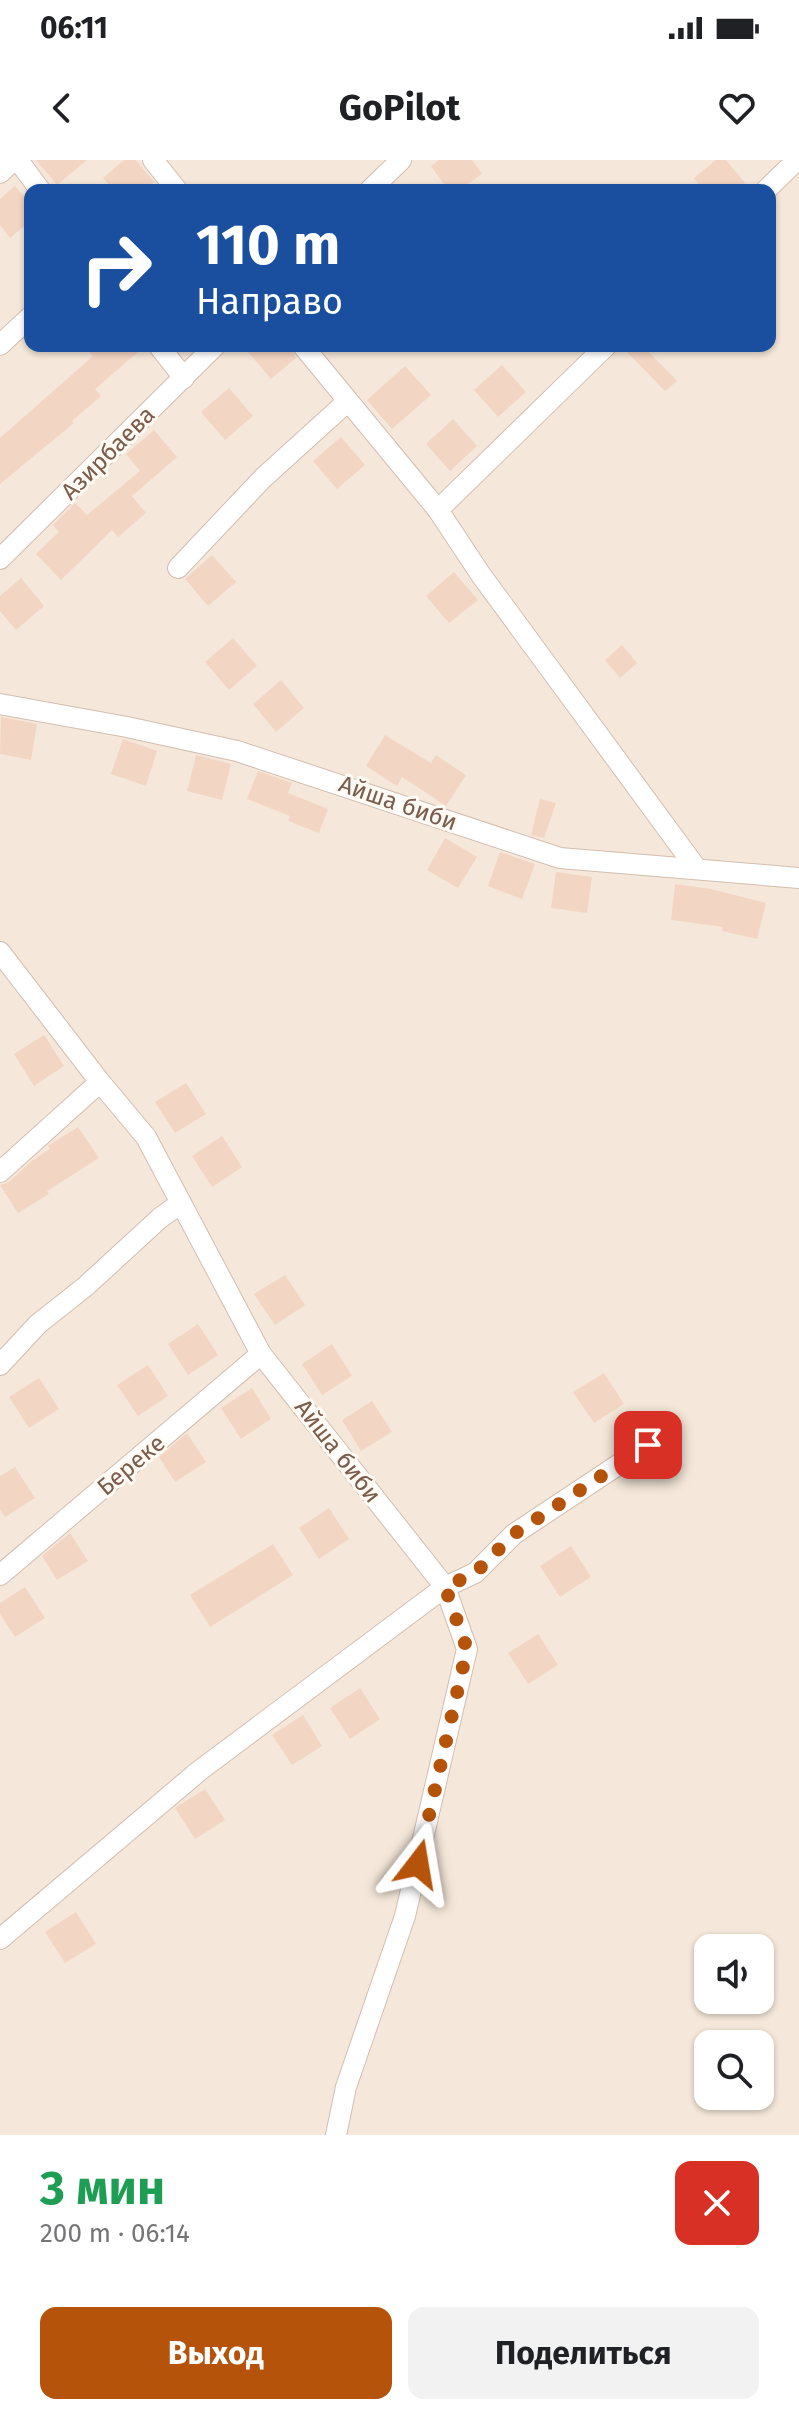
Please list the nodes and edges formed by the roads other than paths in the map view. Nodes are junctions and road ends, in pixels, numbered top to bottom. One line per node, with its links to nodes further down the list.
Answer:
1 (16, 160): 5 (street); 6 (street)
2 (153, 160): 7 (street)
3 (401, 160): 8 (street)
4 (797, 160): 9 (street)
5 (0, 173)
6 (35, 184)
7 (172, 184)
8 (376, 184)
9 (772, 184)
10 (24, 323): 11 (street)
11 (0, 345)
12 (164, 352): 16 (street)
13 (209, 352): 16 (street, Азирбаева)
14 (308, 352): 17 (street)
15 (600, 352): 18 (street)
16 (184, 378): 19 (street, Азирбаева)
17 (348, 401): 18 (street); 20 (street)
18 (438, 510): 22 (street)
19 (0, 559)
20 (178, 568)
21 (0, 704): 22 (street, Айша биби)
22 (697, 869): 23 (street, Айша биби)
23 (799, 878)
24 (0, 952): 25 (street, Айша биби)
25 (100, 1082): 26 (street); 27 (street, Айша биби)
26 (0, 1172)
27 (181, 1203): 28 (street, Айша биби); 29 (street)
28 (261, 1354): 31 (street, Береке); 32 (street, Айша биби)
29 (0, 1365)
30 (648, 1445): 32 (street)
31 (0, 1575)
32 (445, 1587): 33 (street); 34 (street, Айша биби)
33 (0, 1939)
34 (336, 2135)

